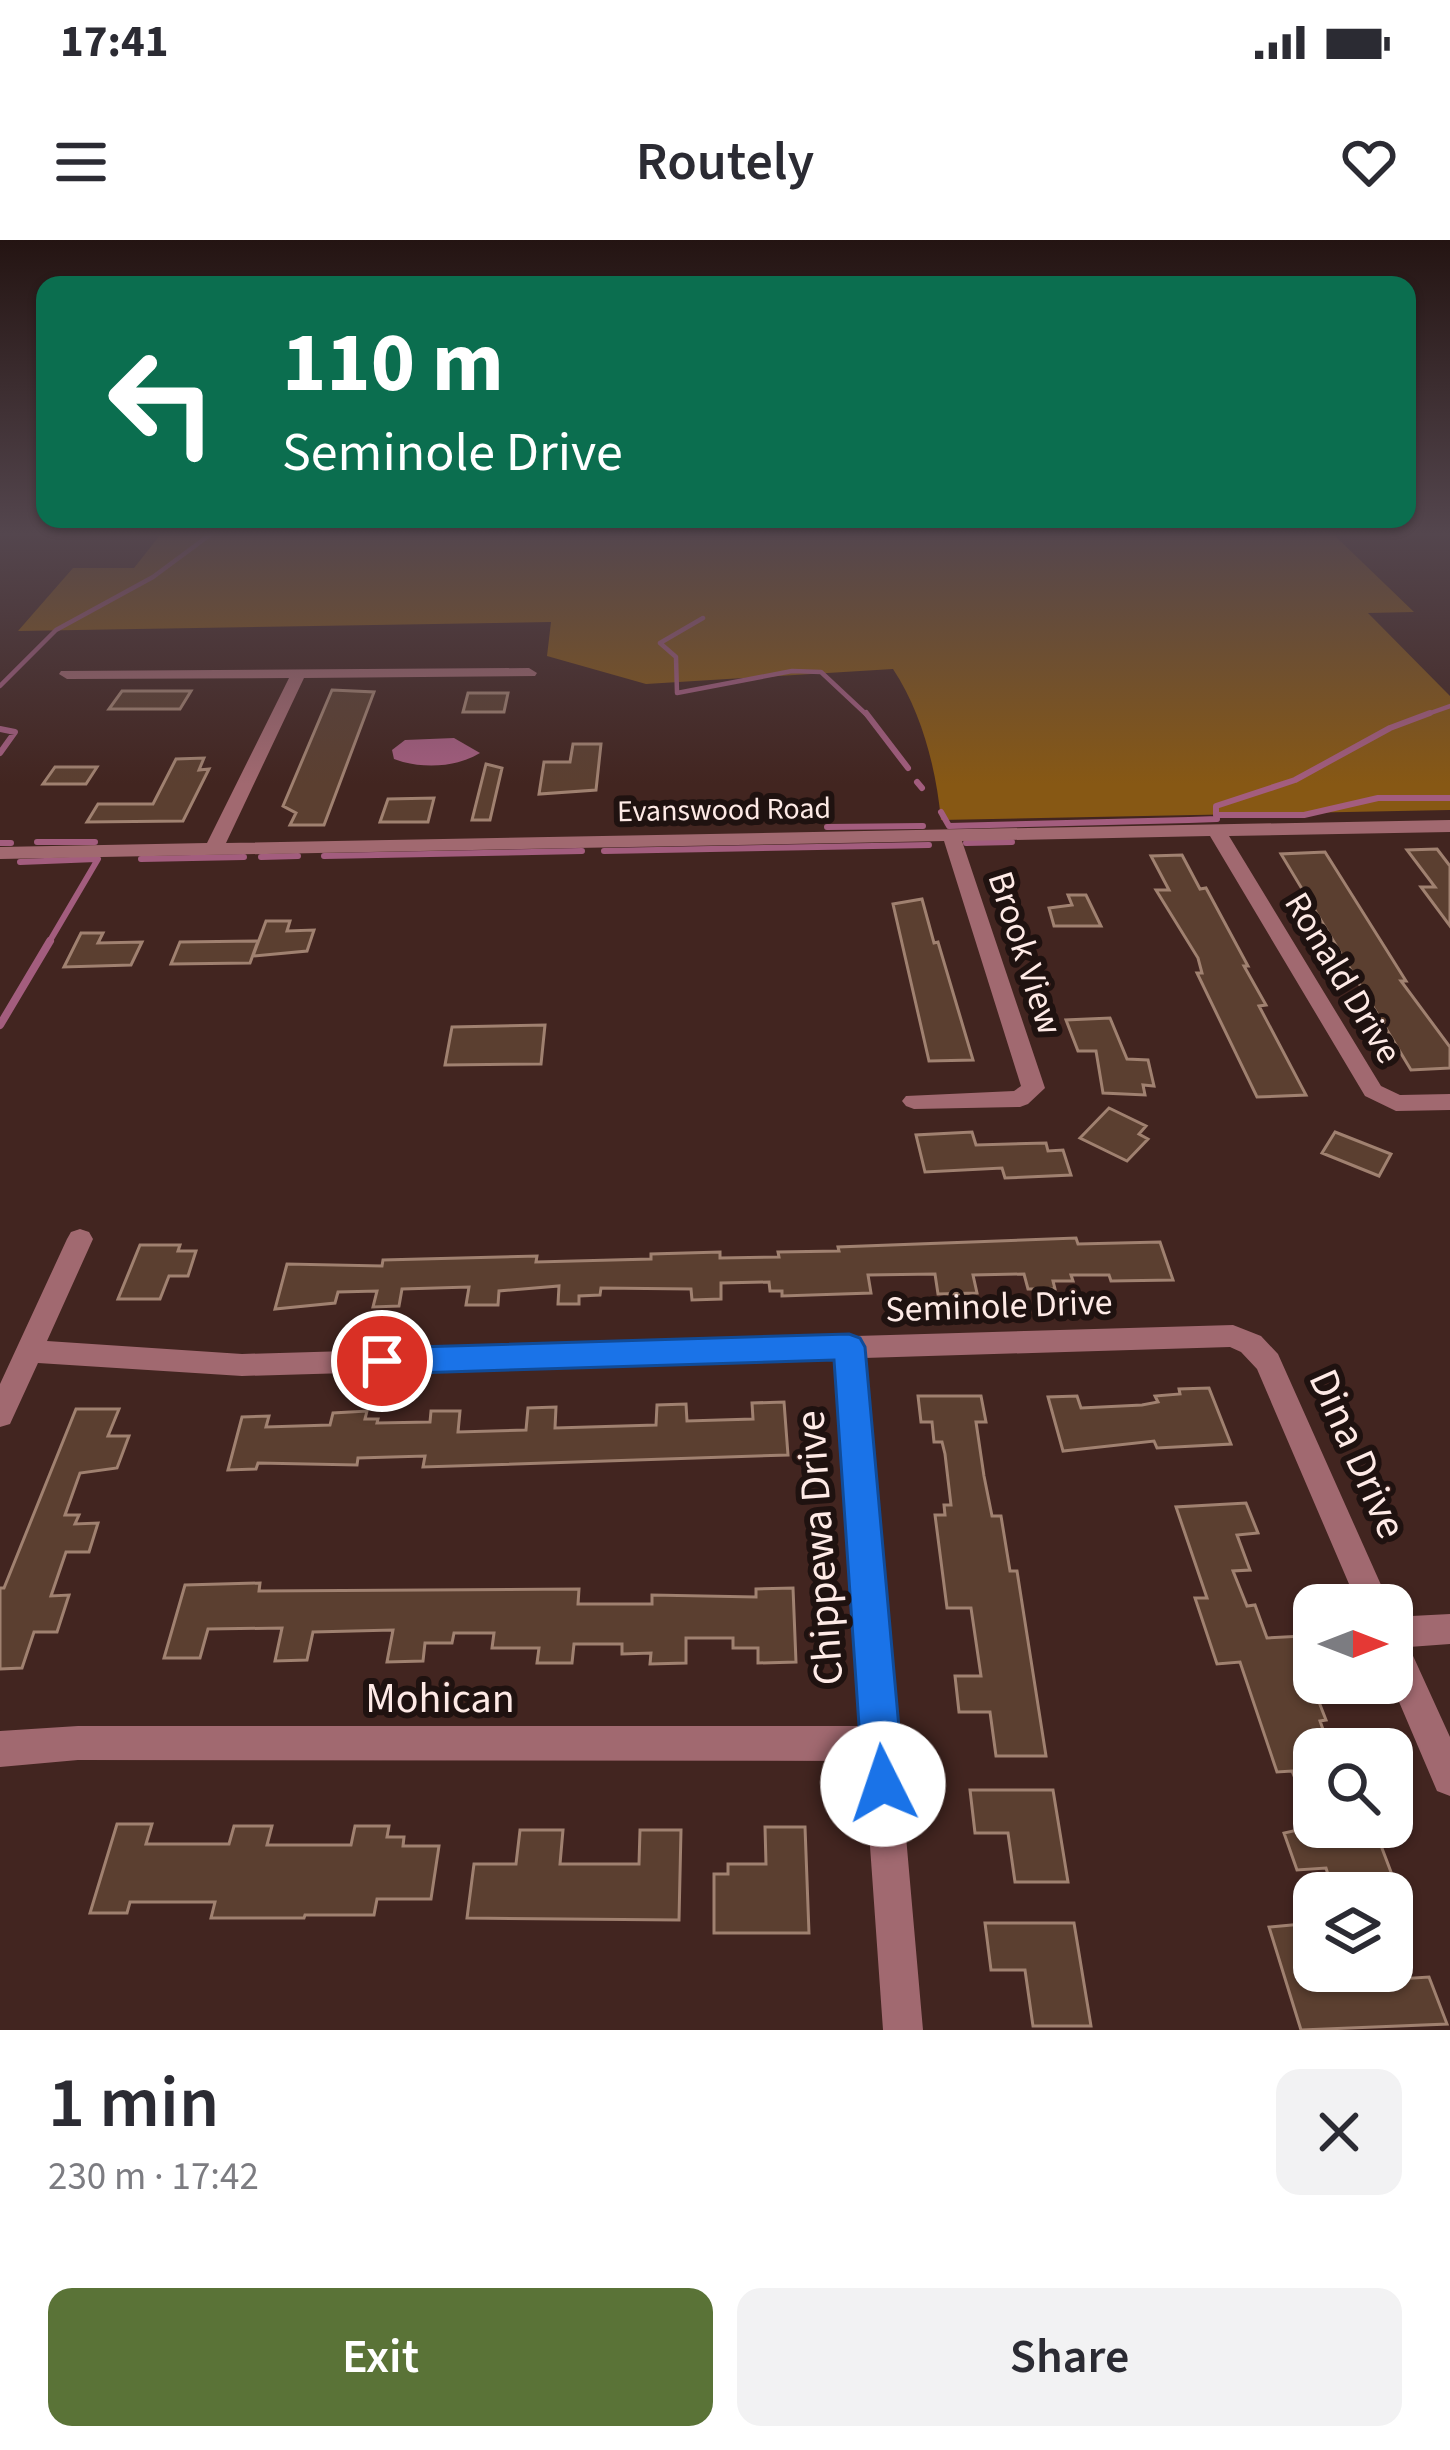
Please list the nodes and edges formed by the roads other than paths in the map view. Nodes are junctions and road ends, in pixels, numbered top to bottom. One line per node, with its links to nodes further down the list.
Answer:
1 (299, 673): 2 (street); 3 (street); 7 (street)
2 (530, 673)
3 (67, 674)
4 (1450, 826): 5 (street, Evanswood Road)
5 (1216, 830): 6 (street, Evanswood Road); 10 (street, Ronald Drive)
6 (951, 835): 7 (street, Evanswood Road); 9 (street, Brook View)
7 (214, 849): 8 (street, Evanswood Road)
8 (0, 853)
9 (914, 1101)
10 (1450, 1102)
11 (80, 1239): 14 (street)
12 (1251, 1344): 13 (street, Seminole Drive); 16 (street, Dina Drive)
13 (849, 1347): 14 (street, Seminole Drive); 20 (street, Chippewa Drive)
14 (29, 1351): 15 (street)
15 (0, 1415)
16 (1365, 1584)
17 (1450, 1629): 18 (street)
18 (1413, 1632)
19 (1413, 1694): 22 (street)
20 (880, 1744): 21 (street, Mohican); 23 (street, Chippewa Drive)
21 (0, 1749)
22 (1450, 1778)
23 (902, 2030)

